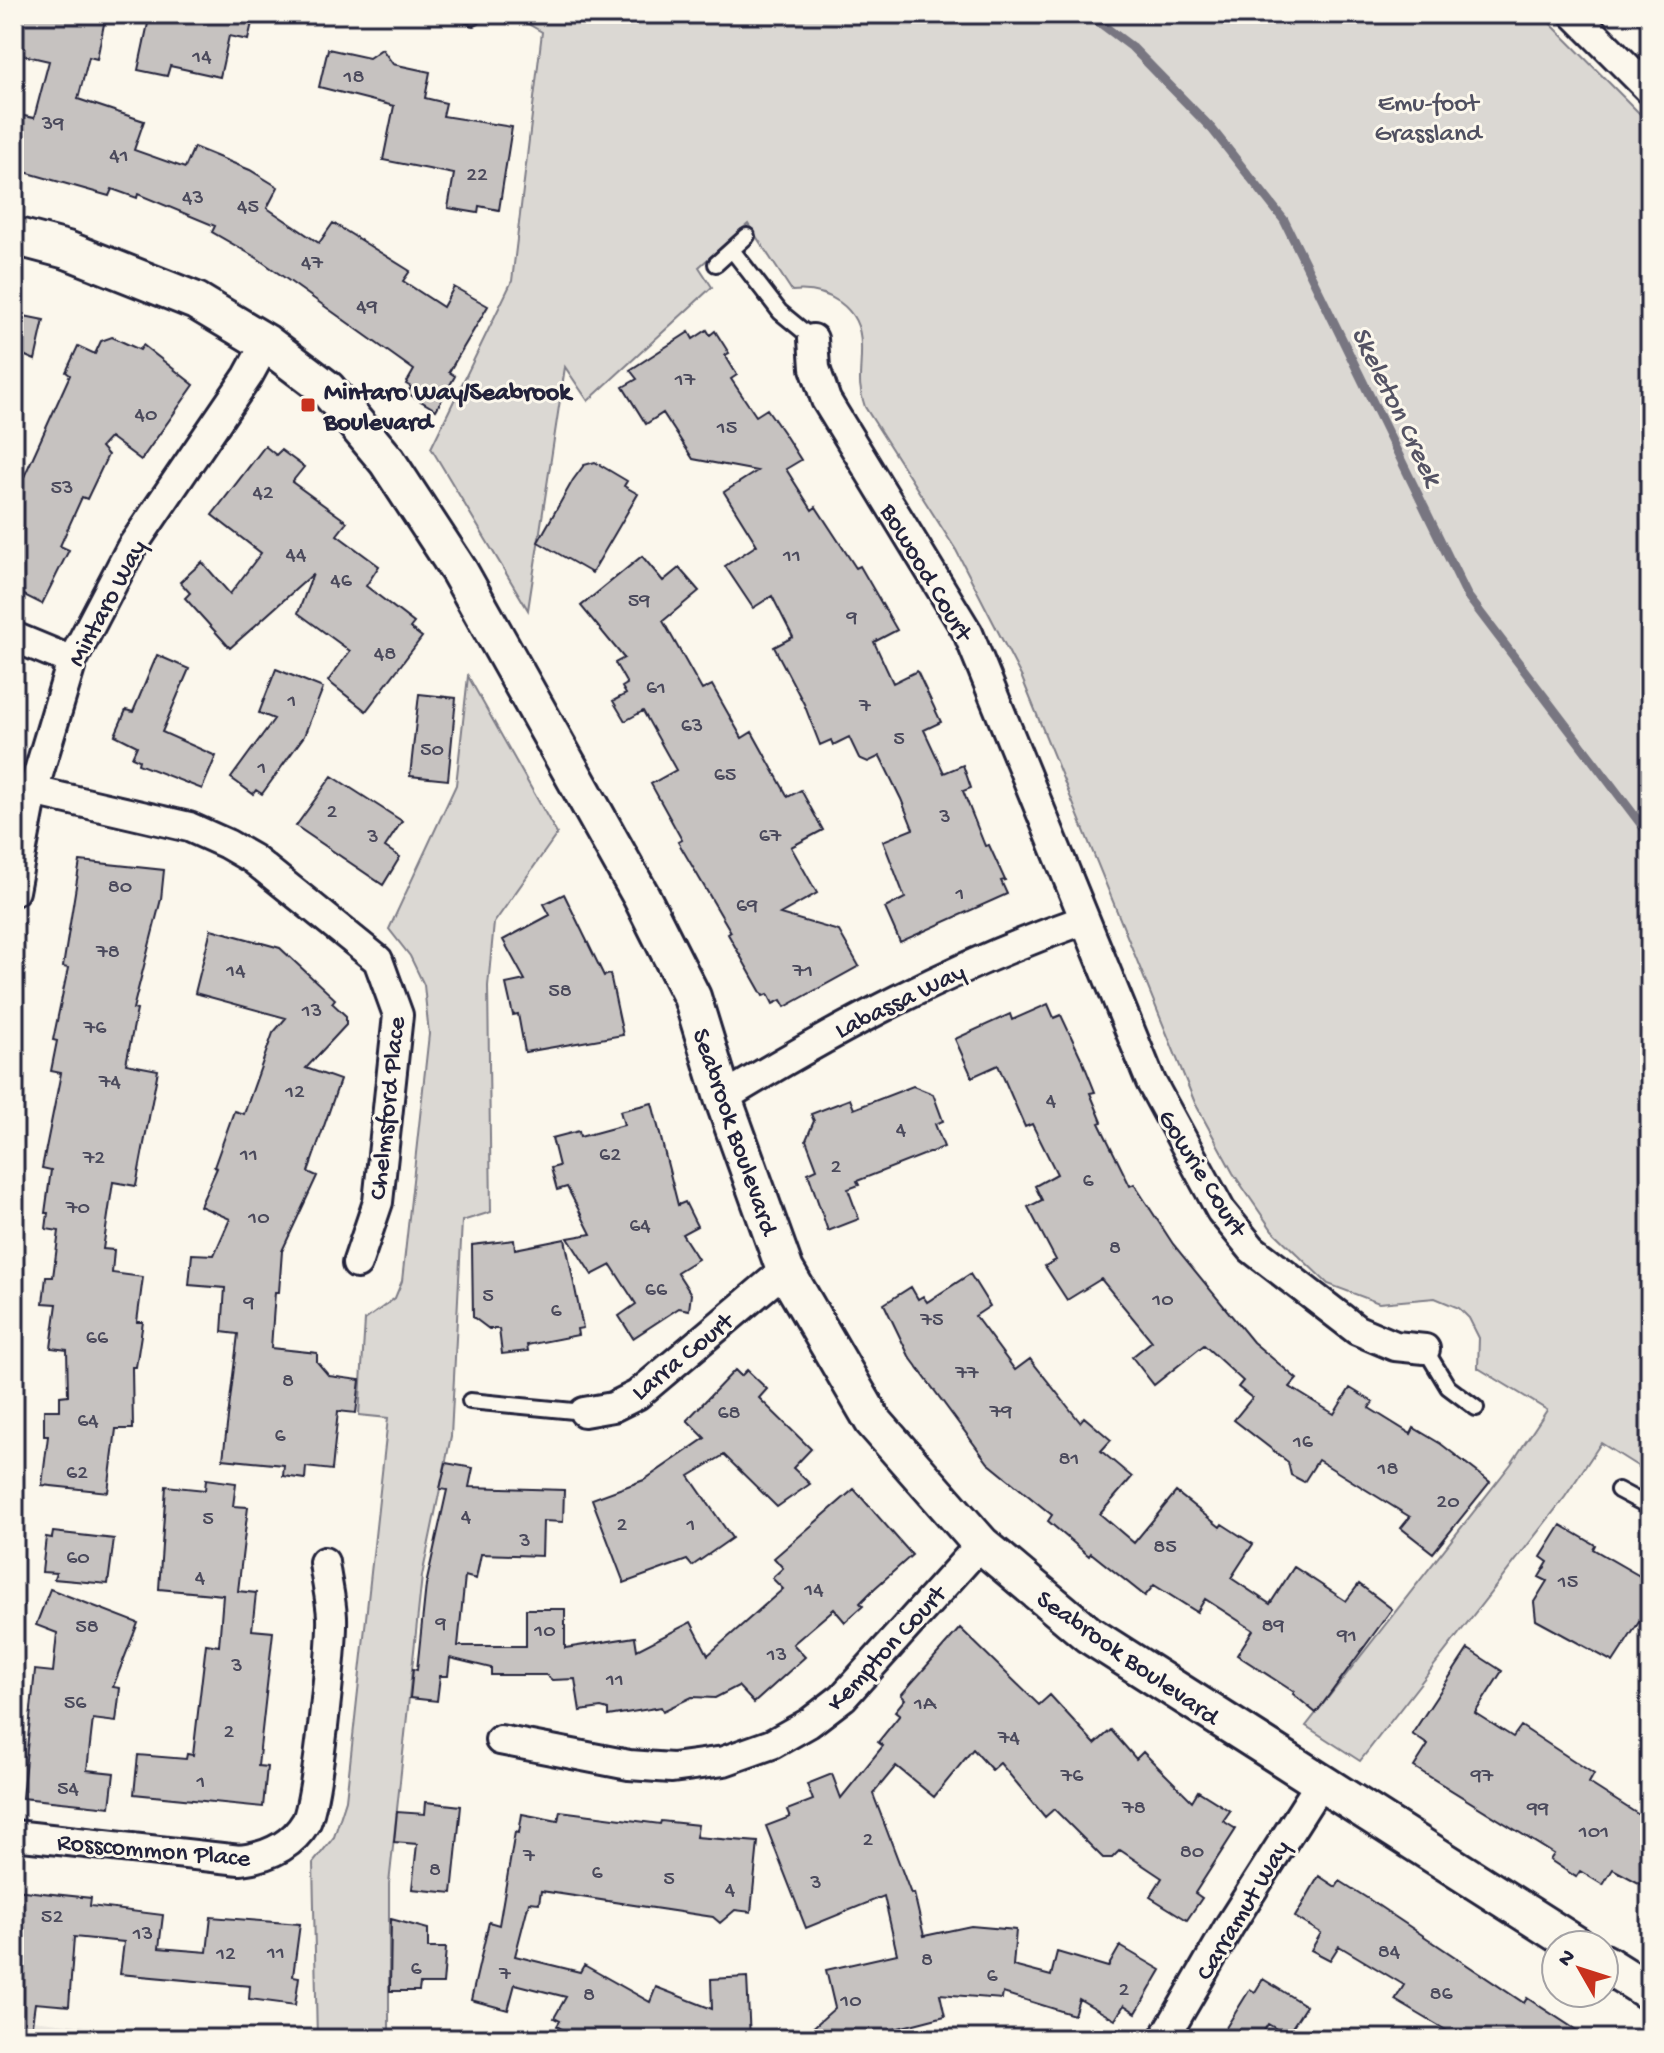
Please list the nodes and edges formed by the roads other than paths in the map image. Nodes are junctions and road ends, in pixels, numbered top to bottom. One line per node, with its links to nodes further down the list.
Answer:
1 (1574, 14): 2 (street)
2 (1650, 90)
3 (14, 236): 8 (street, Seabrook Boulevard)
4 (747, 236): 5 (lane)
5 (732, 250): 6 (lane); 7 (lane, Bowood Court)
6 (716, 264)
7 (813, 339): 13 (street, Bowood Court)
8 (266, 343): 10 (street, Mintaro Way); 14 (street, Seabrook Boulevard)
9 (14, 637): 10 (street)
10 (72, 661): 11 (street, Mintaro Way)
11 (33, 791): 12 (street, Mintaro Way); 15 (street, Chelmsford Place)
12 (14, 891)
13 (1084, 920): 14 (street, Labassa Way); 17 (street, Gowrie Court)
14 (723, 1098): 16 (street, Seabrook Boulevard)
15 (357, 1264)
16 (785, 1270): 20 (street, Larra Court); 23 (street, Seabrook Boulevard)
17 (1425, 1349): 19 (lane, Gowrie Court)
18 (470, 1401): 20 (lane, Larra Court)
19 (1476, 1408)
20 (584, 1412)
21 (1618, 1490): 22 (lane)
22 (1650, 1507)
23 (981, 1544): 25 (street, Kempton Court); 26 (street, Seabrook Boulevard)
24 (324, 1562): 27 (street, Rosscommon Place)
25 (500, 1740)
26 (1321, 1782): 28 (street, Seabrook Boulevard); 31 (street, Carramut Way)
27 (14, 1835)
28 (1551, 1929)
29 (1620, 1973): 30 (street)
30 (1650, 1992)
31 (1164, 2039)

